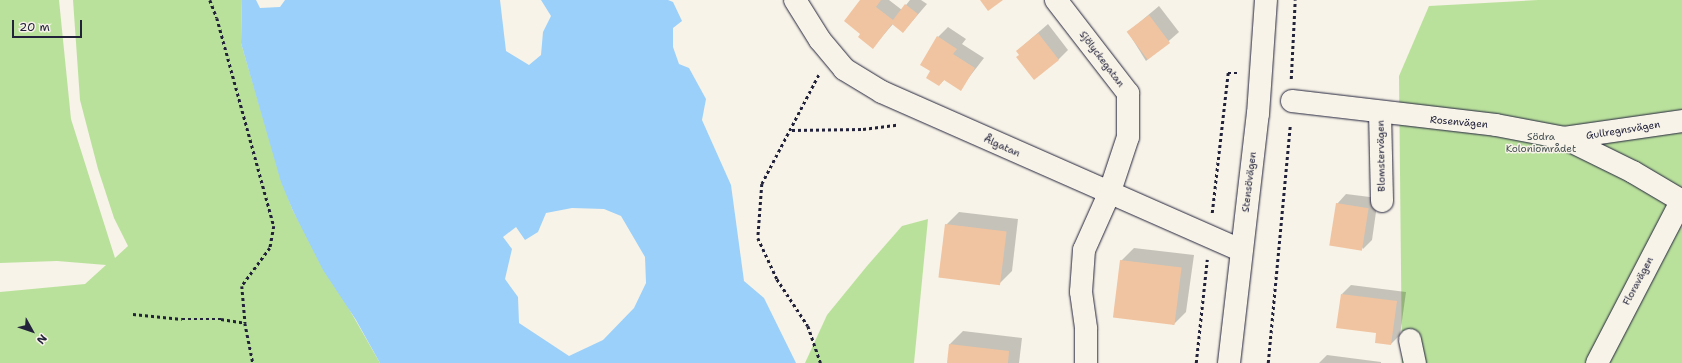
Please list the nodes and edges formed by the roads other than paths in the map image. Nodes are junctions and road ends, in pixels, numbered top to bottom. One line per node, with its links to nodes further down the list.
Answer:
1 (795, 0): 8 (street, Ålgatan)
2 (1056, 0): 8 (street, Sjölyckegatan)
3 (1266, 0): 11 (street, Stensövägen)
4 (1292, 101): 5 (street, Rosenvägen)
5 (1380, 112): 7 (street, Rosenvägen); 10 (street, Blomstervägen)
6 (1682, 121): 7 (street, Gullregnsvägen)
7 (1564, 138): 9 (street, Rosenvägen)
8 (1109, 194): 11 (street, Ålgatan); 13 (street)
9 (1682, 200): 16 (street, Floravägen)
10 (1382, 201)
11 (1241, 250): 14 (street, Stensövägen)
12 (1410, 340): 15 (street)
13 (1086, 363)
14 (1229, 363)
15 (1415, 363)
16 (1597, 363)

